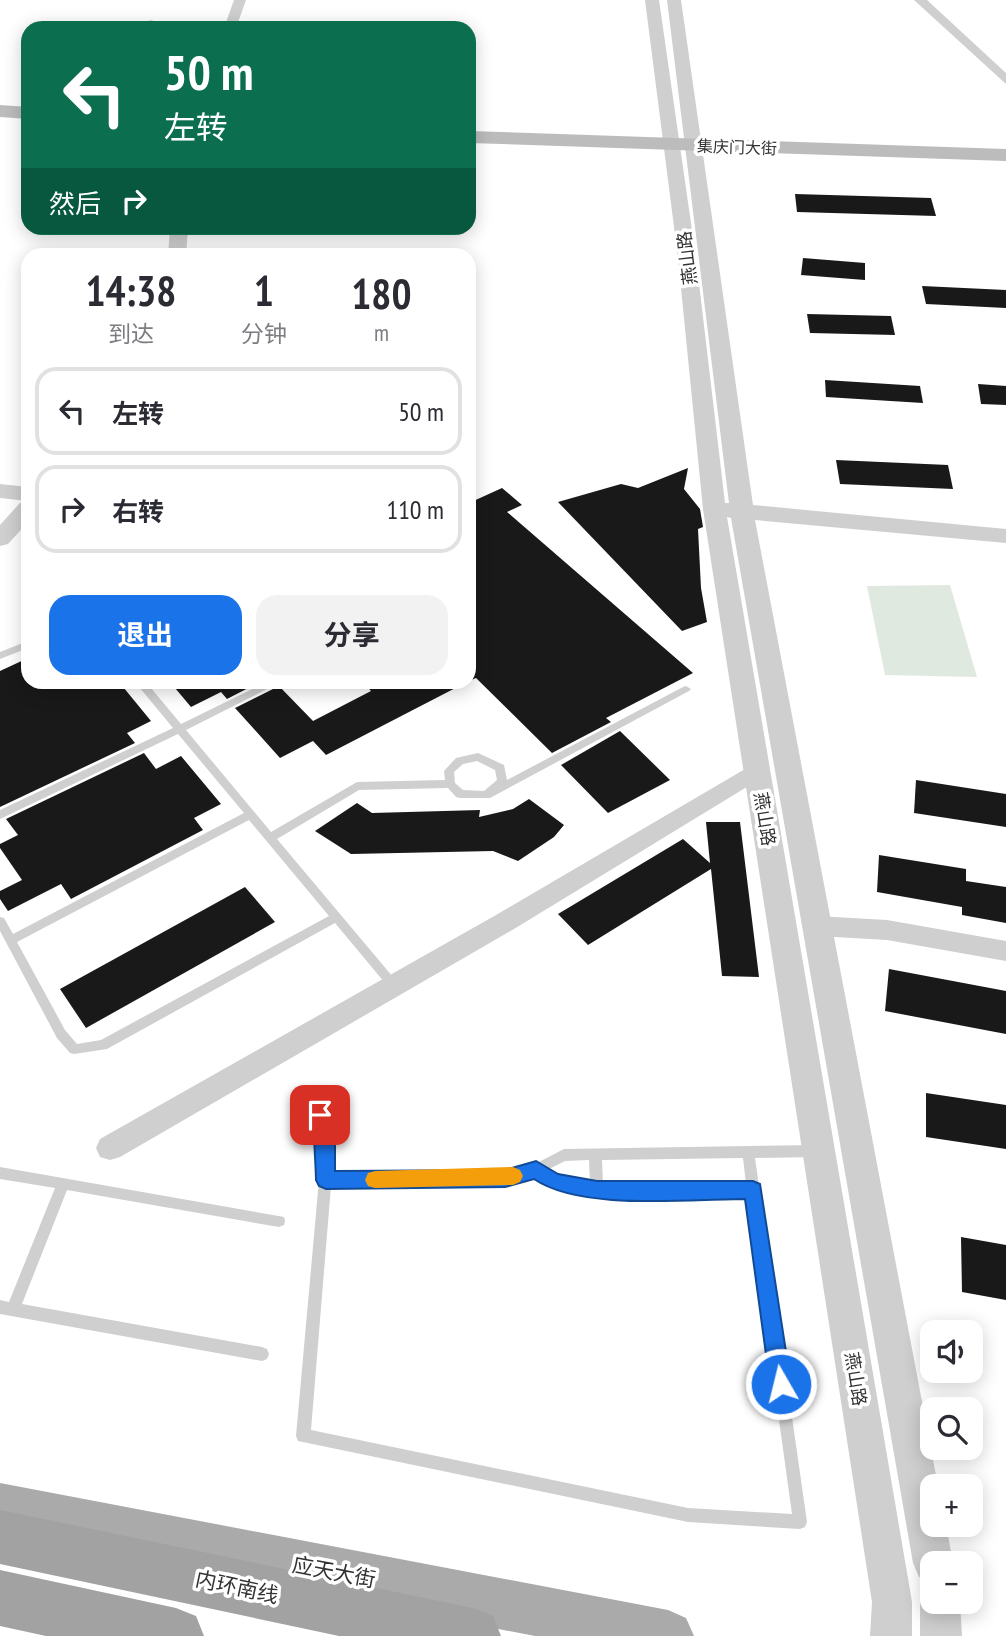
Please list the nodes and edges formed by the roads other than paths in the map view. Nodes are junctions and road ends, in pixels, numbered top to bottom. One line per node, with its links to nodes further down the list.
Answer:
1 (240, 0): 5 (street)
2 (652, 0): 10 (street, 燕山路)
3 (674, 0): 10 (street, 燕山路)
4 (920, 0): 6 (street)
5 (233, 21)
6 (1006, 80)
7 (0, 111): 8 (main road)
8 (21, 112)
9 (476, 137): 10 (main road, 集庆门大街)
10 (682, 141): 11 (main road, 集庆门大街); 12 (main road, 集庆门大街); 15 (street, 燕山路)
11 (1006, 145)
12 (1006, 155)
13 (0, 491): 14 (street)
14 (21, 493)
15 (728, 511): 17 (street); 25 (street, 燕山路); 33 (street, 燕山路)
16 (21, 516): 18 (street)
17 (1006, 536)
18 (0, 539)
19 (21, 647): 20 (lane)
20 (0, 656)
21 (146, 689): 24 (lane)
22 (262, 689): 24 (lane)
23 (686, 689): 27 (lane)
24 (181, 728): 28 (lane); 29 (lane)
25 (757, 770): 36 (street); 39 (street, 燕山路)
26 (450, 784): 27 (lane); 27 (lane); 30 (lane)
27 (493, 792)
28 (251, 814): 30 (lane); 34 (lane)
29 (0, 815)
30 (271, 837): 31 (lane)
31 (336, 917): 34 (lane); 36 (lane)
32 (0, 920): 34 (lane)
33 (817, 926): 35 (street); 53 (street, 燕山路)
34 (12, 940)
35 (1006, 951)
36 (394, 986): 38 (street)
37 (320, 1115): 44 (lane)
38 (110, 1148)
39 (818, 1151): 40 (lane); 59 (street, 燕山路)
40 (748, 1152): 41 (lane); 47 (lane)
41 (595, 1155): 42 (lane); 46 (lane)
42 (536, 1170): 44 (lane); 46 (lane)
43 (0, 1173): 45 (lane)
44 (326, 1180): 47 (lane)
45 (63, 1184): 48 (lane); 49 (lane)
46 (597, 1190): 47 (lane)
47 (753, 1190)
48 (279, 1221)
49 (6, 1309): 50 (lane)
50 (262, 1354)
51 (0, 1508): 58 (main road, 应天大街)
52 (0, 1537): 57 (highway, 内环南线)
53 (931, 1551)
54 (0, 1598): 56 (highway)
55 (941, 1614): 60 (street)
56 (176, 1636)
57 (473, 1636)
58 (668, 1636)
59 (891, 1636)
60 (942, 1636)

